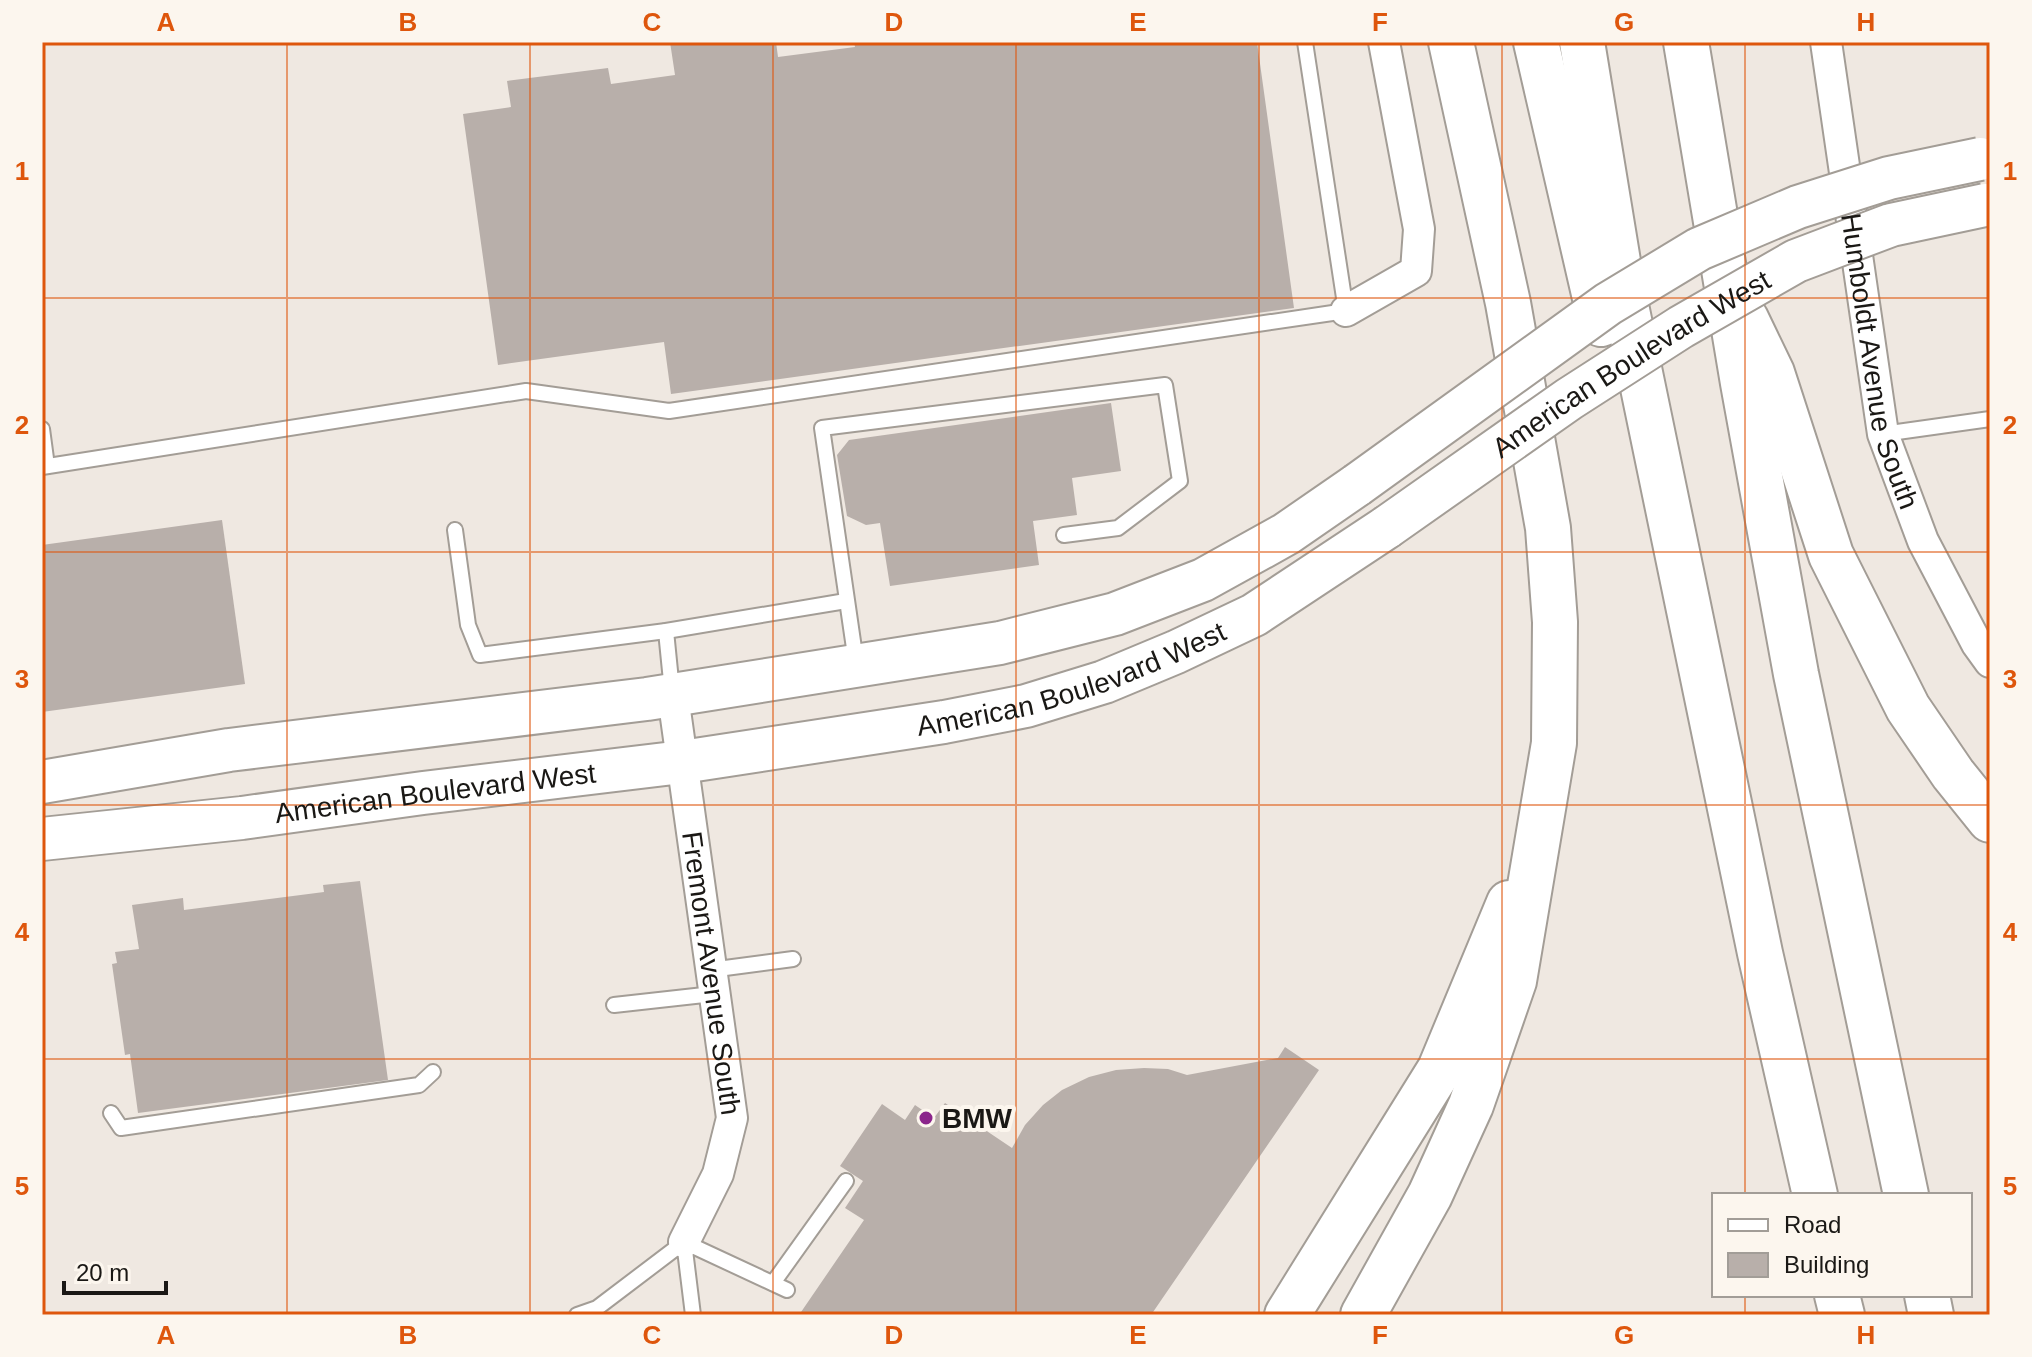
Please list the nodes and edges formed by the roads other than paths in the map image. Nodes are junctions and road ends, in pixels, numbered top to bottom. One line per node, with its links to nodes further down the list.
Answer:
1 (1305, 42): 11 (lane)
2 (1384, 42): 11 (street)
3 (1451, 42): 24 (highway)
4 (1536, 42): 18 (highway)
5 (1582, 42): 18 (highway)
6 (1686, 42): 10 (highway)
7 (1826, 42): 14 (street, Humboldt Avenue South)
8 (1985, 158): 22 (main road, American Boulevard West, bridge)
9 (1988, 204): 25 (main road, American Boulevard West, bridge)
10 (1724, 275): 27 (highway); 36 (highway)
11 (1346, 311): 15 (lane)
12 (1990, 419): 14 (lane)
13 (42, 429): 15 (lane)
14 (1883, 434): 21 (street, Humboldt Avenue South)
15 (45, 467)
16 (455, 530): 20 (lane)
17 (1064, 535): 19 (lane)
18 (1678, 555): 35 (highway)
19 (846, 601): 20 (lane); 22 (lane)
20 (666, 631): 23 (lane)
21 (1990, 662)
22 (857, 666): 23 (main road, American Boulevard West)
23 (673, 696): 25 (street, Fremont Avenue South); 26 (main road, American Boulevard West)
24 (1554, 743): 42 (highway); 43 (highway)
25 (682, 762): 28 (main road, American Boulevard West); 30 (street, Fremont Avenue South)
26 (42, 782)
27 (1990, 820)
28 (42, 839)
29 (793, 959): 30 (lane)
30 (711, 982): 31 (lane); 37 (street, Fremont Avenue South)
31 (614, 1005)
32 (433, 1072): 33 (lane)
33 (111, 1113)
34 (846, 1181): 38 (lane)
35 (1815, 1193)
36 (1906, 1193)
37 (684, 1242): 38 (lane); 40 (lane); 41 (lane)
38 (773, 1283): 39 (lane)
39 (787, 1290)
40 (577, 1315)
41 (693, 1315)
42 (1287, 1315)
43 (1363, 1315)

